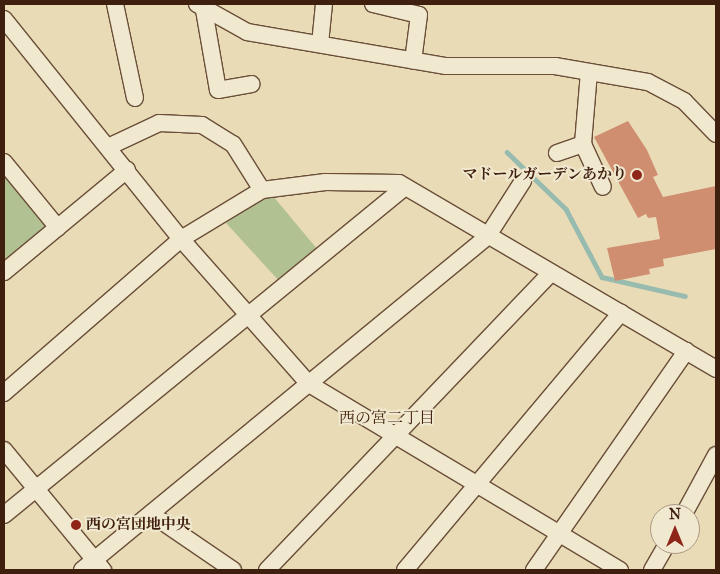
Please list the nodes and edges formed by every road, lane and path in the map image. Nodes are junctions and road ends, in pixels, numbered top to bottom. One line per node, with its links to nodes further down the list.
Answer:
1 (114, 4): 10 (street)
2 (324, 4): 6 (street)
3 (373, 4): 7 (street)
4 (201, 7): 6 (street); 9 (street)
5 (4, 19): 13 (street)
6 (320, 44): 7 (street)
7 (413, 60): 8 (street)
8 (589, 72): 11 (street); 12 (street)
9 (251, 84)
10 (135, 98)
11 (716, 134)
12 (583, 144): 14 (street); 19 (street)
13 (108, 147): 16 (street); 20 (street)
14 (557, 153)
15 (4, 162): 21 (street)
16 (127, 170): 21 (street); 23 (street)
17 (522, 181): 22 (street)
18 (404, 187): 20 (street); 22 (street); 26 (street)
19 (603, 187)
20 (262, 190): 23 (street)
21 (58, 228): 24 (street)
22 (487, 237): 25 (street); 30 (street)
23 (181, 239): 26 (street); 31 (street)
24 (4, 272)
25 (550, 273): 27 (street); 32 (street)
26 (248, 312): 30 (street); 36 (street)
27 (621, 313): 28 (street); 35 (street)
28 (686, 352): 29 (street); 40 (street)
29 (716, 369)
30 (308, 383): 32 (street); 38 (street)
31 (4, 393)
32 (394, 436): 35 (street); 44 (street)
33 (4, 450): 36 (street)
34 (716, 456): 37 (street)
35 (476, 486): 40 (street); 45 (street)
36 (36, 489): 39 (street); 42 (street)
37 (690, 504)
38 (151, 514): 42 (street); 43 (street)
39 (4, 515)
40 (559, 535): 46 (street); 47 (street)
41 (661, 554): 48 (street)
42 (93, 567)
43 (233, 570)
44 (267, 570)
45 (405, 570)
46 (534, 570)
47 (620, 570)
48 (652, 570)

